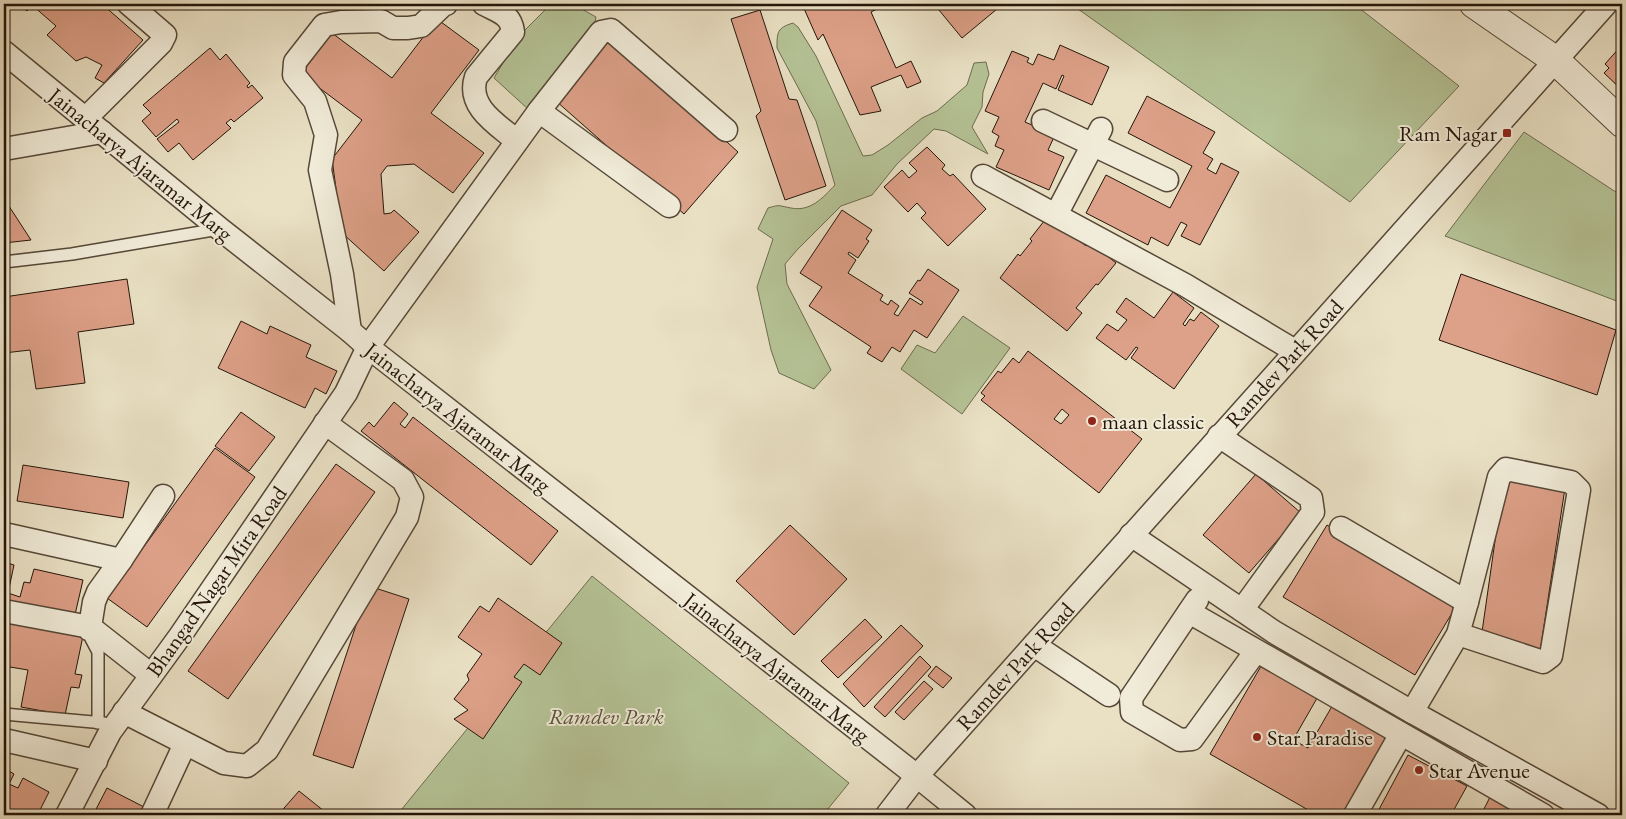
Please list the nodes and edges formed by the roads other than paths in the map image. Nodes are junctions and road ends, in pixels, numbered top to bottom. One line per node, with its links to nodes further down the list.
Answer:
1 (129, 4): 9 (street)
2 (446, 4): 23 (street)
3 (484, 4): 15 (street)
4 (1474, 4): 7 (street)
5 (1606, 4): 7 (street, Ramdev Park Road)
6 (4, 52): 9 (street, Jainacharya Ajaramar Marg)
7 (1554, 60): 11 (street); 25 (street, Ramdev Park Road)
8 (539, 111): 12 (street, Bhangad Nagar Mira Road); 15 (street, Bhangad Nagar Mira Road); 19 (street)
9 (85, 119): 13 (street, Jainacharya Ajaramar Marg)
10 (1043, 121): 14 (street)
11 (1622, 123)
12 (726, 130)
13 (102, 132): 16 (street); 21 (street, Jainacharya Ajaramar Marg)
14 (1097, 137): 18 (street); 20 (street)
15 (518, 141): 24 (street, Bhangad Nagar Mira Road)
16 (4, 149)
17 (983, 176): 20 (street)
18 (1167, 180)
19 (669, 206)
20 (1056, 215): 25 (street)
21 (220, 229): 22 (lane); 23 (street, Jainacharya Ajaramar Marg)
22 (4, 262)
23 (350, 331): 24 (street, Jainacharya Ajaramar Marg)
24 (368, 348): 26 (street, Bhangad Nagar Mira Road); 53 (street, Jainacharya Ajaramar Marg)
25 (1294, 351): 27 (street, Ramdev Park Road)
26 (325, 423): 44 (street, Bhangad Nagar Mira Road); 51 (street)
27 (1219, 436): 31 (street, Ramdev Park Road); 35 (street)
28 (162, 496): 32 (street)
29 (1341, 528): 34 (street)
30 (4, 534): 32 (street)
31 (1131, 535): 33 (street); 42 (street, Ramdev Park Road)
32 (120, 560): 40 (street)
33 (1206, 587): 35 (street); 37 (street)
34 (1467, 602): 41 (street); 41 (street)
35 (1242, 610): 39 (street)
36 (4, 611): 40 (street)
37 (1189, 612): 43 (street); 43 (street)
38 (4, 617): 48 (lane)
39 (1263, 625): 43 (street); 46 (street)
40 (90, 627): 44 (street)
41 (1458, 634): 46 (street)
42 (1034, 645): 45 (street); 53 (street, Ramdev Park Road)
43 (1254, 649): 49 (street)
44 (151, 675): 48 (street, Bhangad Nagar Mira Road)
45 (1109, 695)
46 (1412, 712): 60 (street)
47 (4, 714): 48 (lane)
48 (112, 720): 51 (street); 52 (street, Bhangad Nagar Mira Road)
49 (1401, 734): 58 (street); 59 (street)
50 (4, 740): 52 (street)
51 (185, 744): 55 (street)
52 (96, 760): 54 (street, Bhangad Nagar Mira Road)
53 (917, 776): 56 (street, Ramdev Park Road); 57 (street, Jainacharya Ajaramar Marg)
54 (67, 815)
55 (152, 815)
56 (887, 815)
57 (964, 815)
58 (1356, 815)
59 (1543, 815)
60 (1598, 815)

